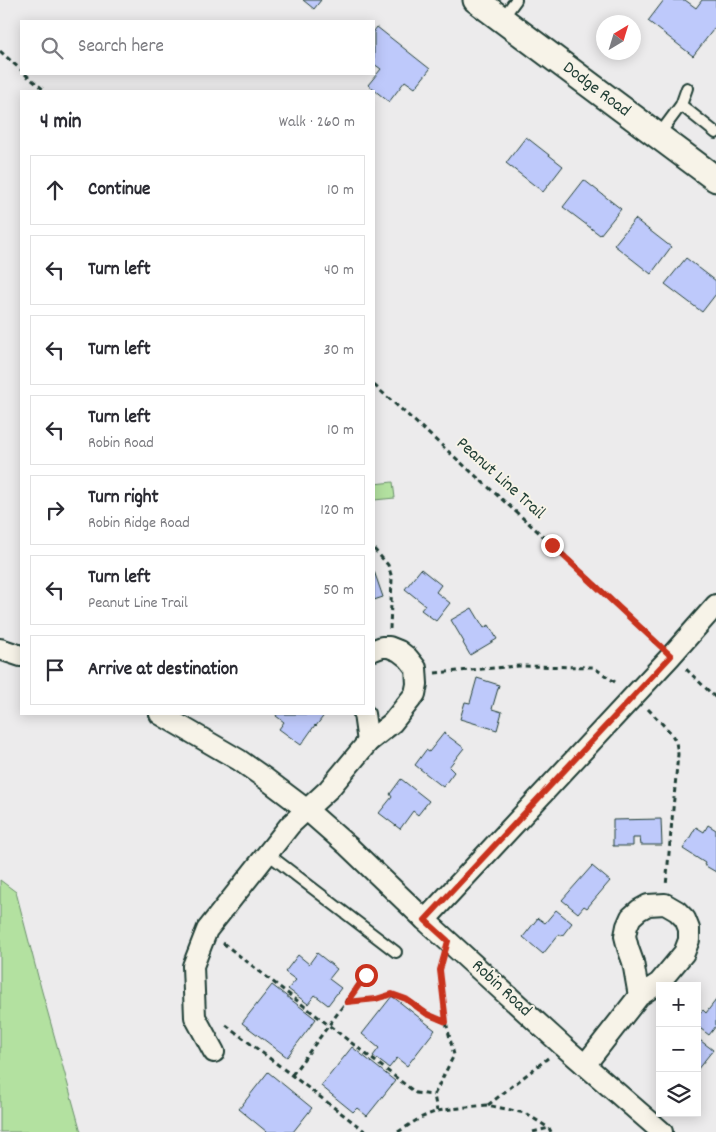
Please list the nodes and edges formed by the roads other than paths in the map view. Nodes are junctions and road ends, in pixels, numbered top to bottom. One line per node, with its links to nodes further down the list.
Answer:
1 (476, 0): 2 (street, Dodge Road)
2 (509, 10): 6 (street, Dodge Road)
3 (687, 88): 4 (lane)
4 (681, 106): 5 (lane); 6 (lane)
5 (716, 133)
6 (658, 136): 7 (street, Dodge Road)
7 (716, 179)
8 (716, 605): 17 (street)
9 (381, 648): 14 (street)
10 (0, 649): 11 (street)
11 (20, 656)
12 (162, 715): 15 (street, Robin Road)
13 (364, 715): 14 (street)
14 (368, 742): 15 (street)
15 (307, 810): 16 (street); 17 (street, Robin Road)
16 (268, 854): 18 (lane); 20 (street)
17 (425, 920): 21 (street, Robin Road)
18 (396, 952)
19 (639, 996): 21 (street)
20 (214, 1052)
21 (585, 1065): 22 (street, Robin Road)
22 (662, 1132)

